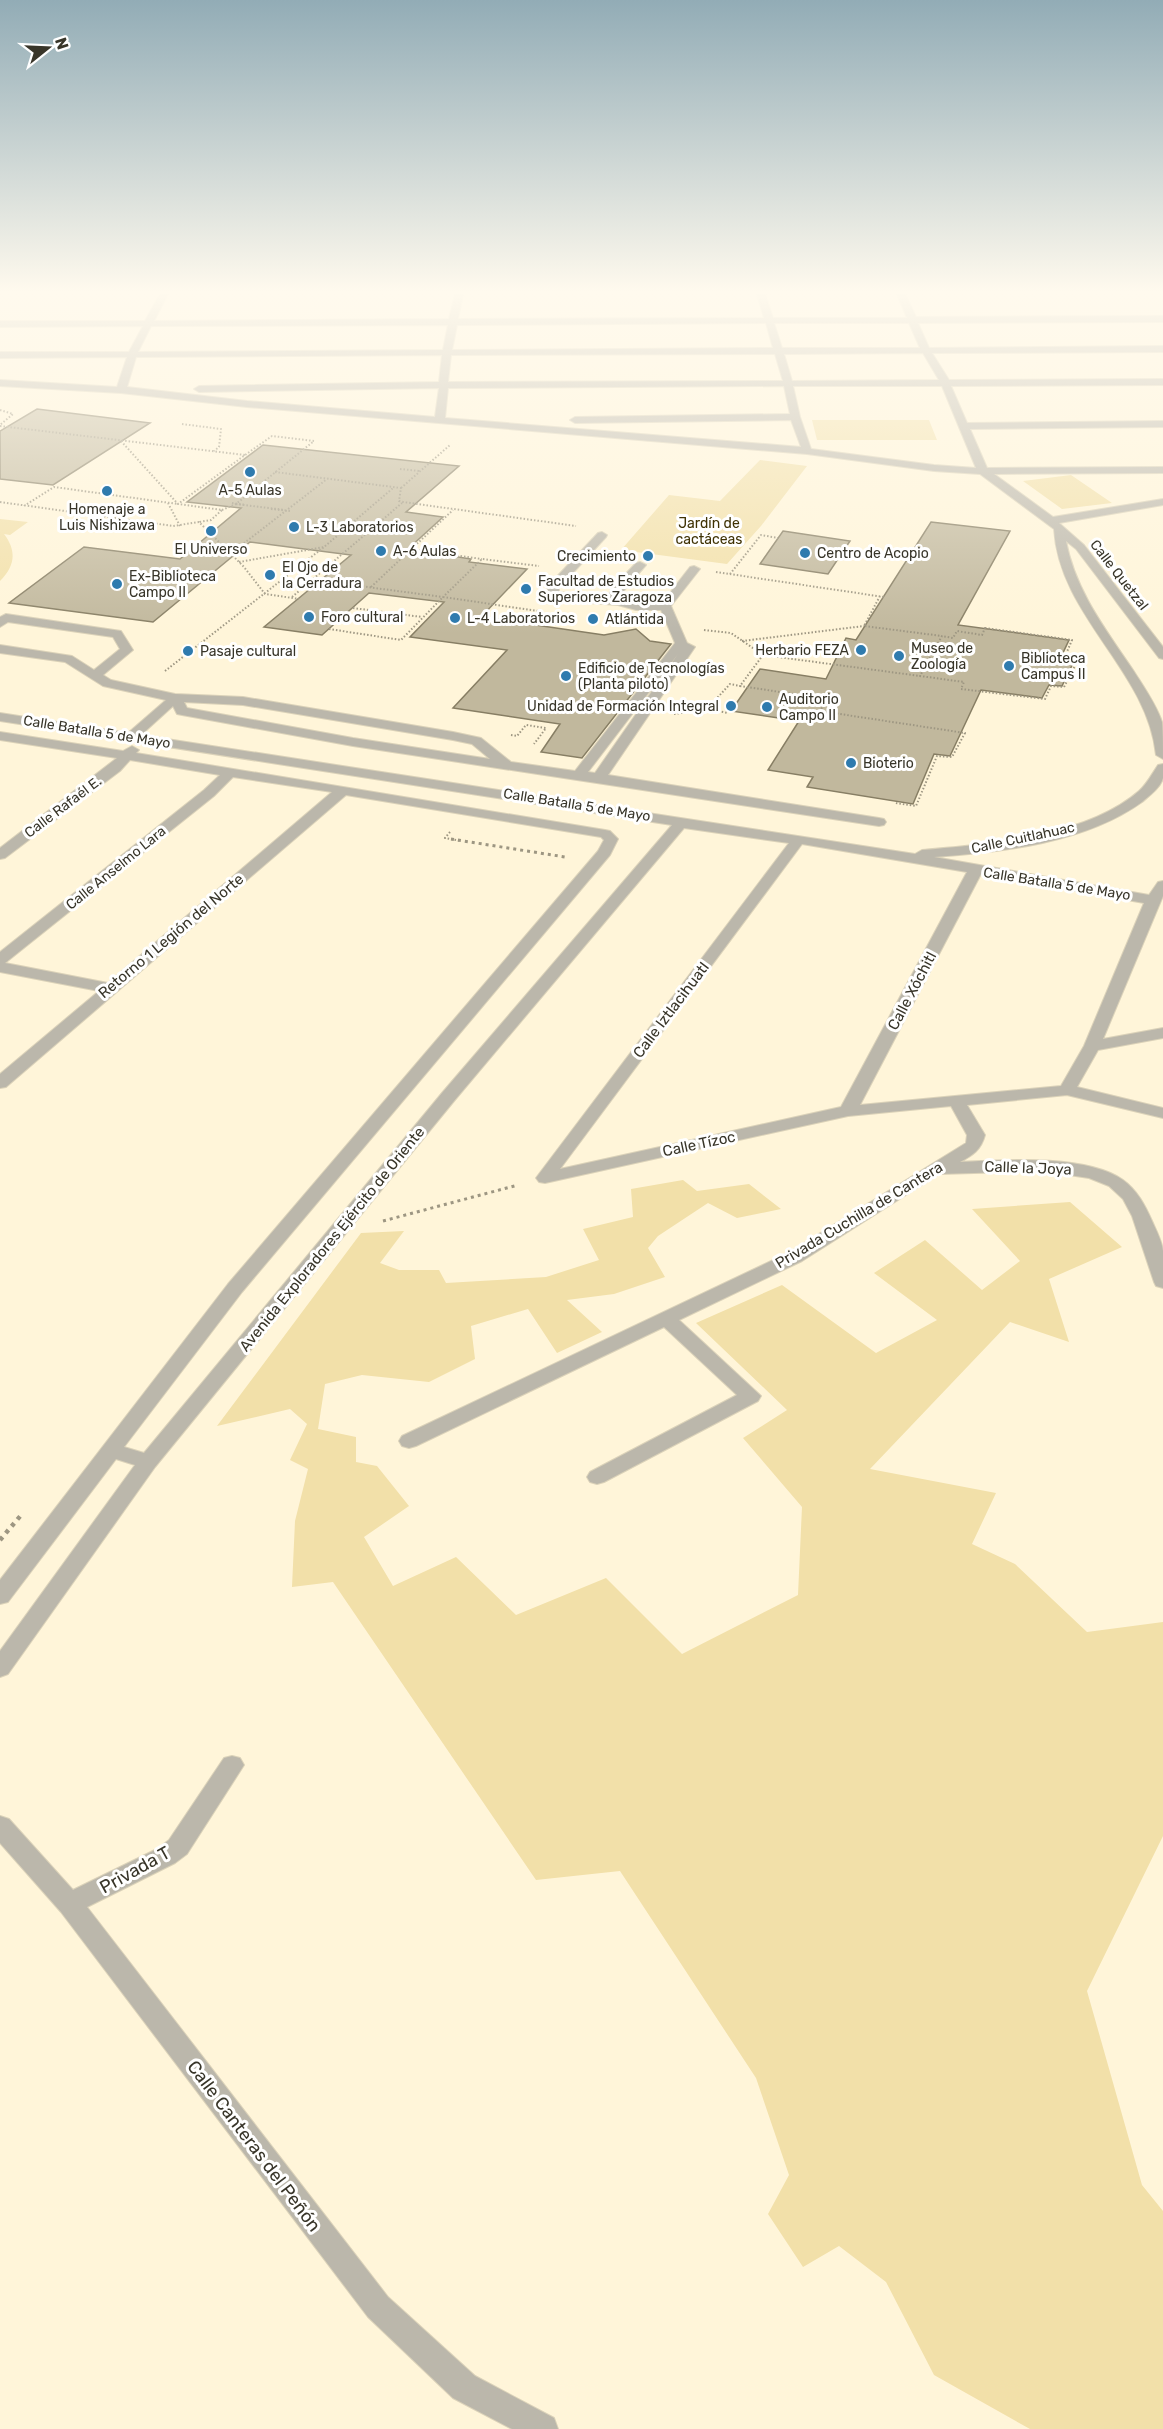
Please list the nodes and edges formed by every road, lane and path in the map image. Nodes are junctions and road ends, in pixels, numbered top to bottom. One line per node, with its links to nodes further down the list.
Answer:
1 (288, 407): 7 (street)
2 (441, 407): 7 (street)
3 (793, 407): 6 (street)
4 (955, 407): 12 (street)
5 (0, 410): 11 (path)
6 (795, 417): 8 (street); 15 (street)
7 (440, 419): 8 (street)
8 (483, 422): 15 (street)
9 (182, 424): 16 (path)
10 (1163, 424): 12 (street)
11 (0, 425): 13 (path)
12 (963, 426): 20 (street)
13 (121, 441): 16 (path); 31 (path)
14 (451, 445): 22 (path)
15 (807, 451): 20 (street)
16 (213, 452): 17 (path)
17 (245, 455): 21 (path); 31 (path)
18 (400, 469): 22 (path)
19 (1163, 470): 20 (street)
20 (983, 471): 39 (street, Calle Quetzal)
21 (275, 472): 23 (path); 30 (path)
22 (422, 472): 25 (path)
23 (328, 479): 24 (path); 37 (path)
24 (394, 487): 25 (path); 44 (path)
25 (401, 488): 27 (path)
26 (0, 502): 33 (path)
27 (403, 502): 36 (path); 53 (path)
28 (1163, 502): 39 (street)
29 (168, 503): 31 (path); 33 (path); 40 (path)
30 (234, 503): 32 (path, bridge); 35 (path); 37 (path)
31 (178, 504): 35 (path)
32 (245, 505)
33 (24, 506): 40 (path)
34 (271, 509): 37 (path, bridge)
35 (222, 510): 38 (path)
36 (453, 510): 41 (path); 45 (path)
37 (288, 511): 46 (path)
38 (199, 522): 40 (path); 46 (path)
39 (1055, 525): 74 (street, Calle Quetzal); 88 (street)
40 (180, 526)
41 (583, 527)
42 (602, 535): 61 (street)
43 (778, 538): 52 (path)
44 (324, 548): 48 (path); 54 (path)
45 (411, 549): 47 (path); 56 (path)
46 (230, 554): 48 (path)
47 (482, 559): 50 (path); 59 (path)
48 (239, 562): 57 (path)
49 (640, 565): 61 (street)
50 (545, 567)
51 (694, 569): 52 (path); 62 (street)
52 (729, 574): 67 (path)
53 (314, 580): 55 (path); 56 (path)
54 (281, 581): 55 (path); 57 (path)
55 (308, 585): 58 (path)
56 (371, 588): 59 (path)
57 (265, 594): 58 (path); 79 (path)
58 (291, 597): 60 (path)
59 (443, 597): 64 (path)
60 (299, 599)
61 (619, 602): 62 (street)
62 (665, 606): 66 (street)
63 (352, 608): 64 (path)
64 (423, 618): 68 (path)
65 (0, 623): 75 (street)
66 (675, 626): 70 (path); 71 (street)
67 (864, 626): 69 (path); 70 (path)
68 (329, 629)
69 (942, 636): 76 (path); 76 (path)
70 (742, 641): 73 (path)
71 (683, 647): 85 (street); 93 (street)
72 (0, 650): 75 (street)
73 (763, 655): 76 (path); 78 (path)
74 (1163, 655)
75 (95, 675): 79 (street)
76 (920, 676)
77 (175, 681): 80 (street)
78 (740, 686): 82 (path); 96 (path)
79 (141, 689): 80 (street)
80 (159, 693): 81 (street)
81 (175, 698): 87 (street, Calle Rafaél E.); 90 (street); 90 (street)
82 (707, 709): 83 (path); 85 (path)
83 (728, 713)
84 (0, 717): 87 (street, Calle Batalla 5 de Mayo)
85 (641, 719): 94 (street)
86 (0, 736): 89 (street, Calle Batalla 5 de Mayo)
87 (136, 739): 89 (street, Calle Rafaél E.); 98 (street, Calle Batalla 5 de Mayo)
88 (1163, 755)
89 (126, 757): 92 (street, Calle Batalla 5 de Mayo); 101 (street, Calle Rafaél E.)
90 (507, 765): 93 (street)
91 (1163, 768): 100 (street, Calle Cuitlahuac)
92 (229, 773): 95 (street, Calle Batalla 5 de Mayo); 105 (street, Calle Anselmo Lara)
93 (579, 775): 94 (street)
94 (599, 778): 97 (street)
95 (343, 790): 107 (street, Retorno 1 Legión del Norte); 122 (street, Calle Batalla 5 de Mayo)
96 (894, 803)
97 (879, 822)
98 (681, 824): 99 (street, Calle Batalla 5 de Mayo); 117 (street, Avenida Exploradores Ejército de Oriente)
99 (797, 841): 100 (street, Calle Batalla 5 de Mayo); 116 (street, Calle Iztlacihuatl)
100 (863, 849): 102 (street, Calle Batalla 5 de Mayo)
101 (0, 855)
102 (975, 871): 104 (street, Calle Batalla 5 de Mayo); 113 (street, Calle Xóchitl)
103 (1163, 885): 104 (street)
104 (1153, 900): 109 (street)
105 (0, 960)
106 (0, 968): 107 (street)
107 (110, 988): 110 (street, Retorno 1 Legión del Norte)
108 (1163, 1034): 109 (street)
109 (1092, 1046): 111 (street)
110 (0, 1083)
111 (1067, 1090): 112 (street, Calle Tízoc); 114 (street, Calle Tízoc)
112 (957, 1101): 113 (street, Calle Tízoc); 115 (street, Privada Cuchilla de Cantera)
113 (848, 1111): 116 (street, Calle Tízoc)
114 (1163, 1113)
115 (934, 1169): 118 (street, Calle la Joya); 120 (street, Privada Cuchilla de Cantera)
116 (545, 1178): 117 (path)
117 (337, 1233): 123 (street, Avenida Exploradores Ejército de Oriente)
118 (1159, 1251): 119 (street, Calle la Joya)
119 (1163, 1281)
120 (666, 1318): 121 (street, Privada Cuchilla de Cantera); 124 (street)
121 (409, 1441)
122 (110, 1450): 123 (street); 125 (street)
123 (148, 1462): 126 (street, Avenida Exploradores Ejército de Oriente)
124 (597, 1477)
125 (0, 1596)
126 (0, 1668)
127 (232, 1766): 129 (street, Privada T)
128 (0, 1826): 129 (street, Calle Canteras del Peñón)
129 (70, 1904): 130 (street, Calle Canteras del Peñón)
130 (543, 2429)

